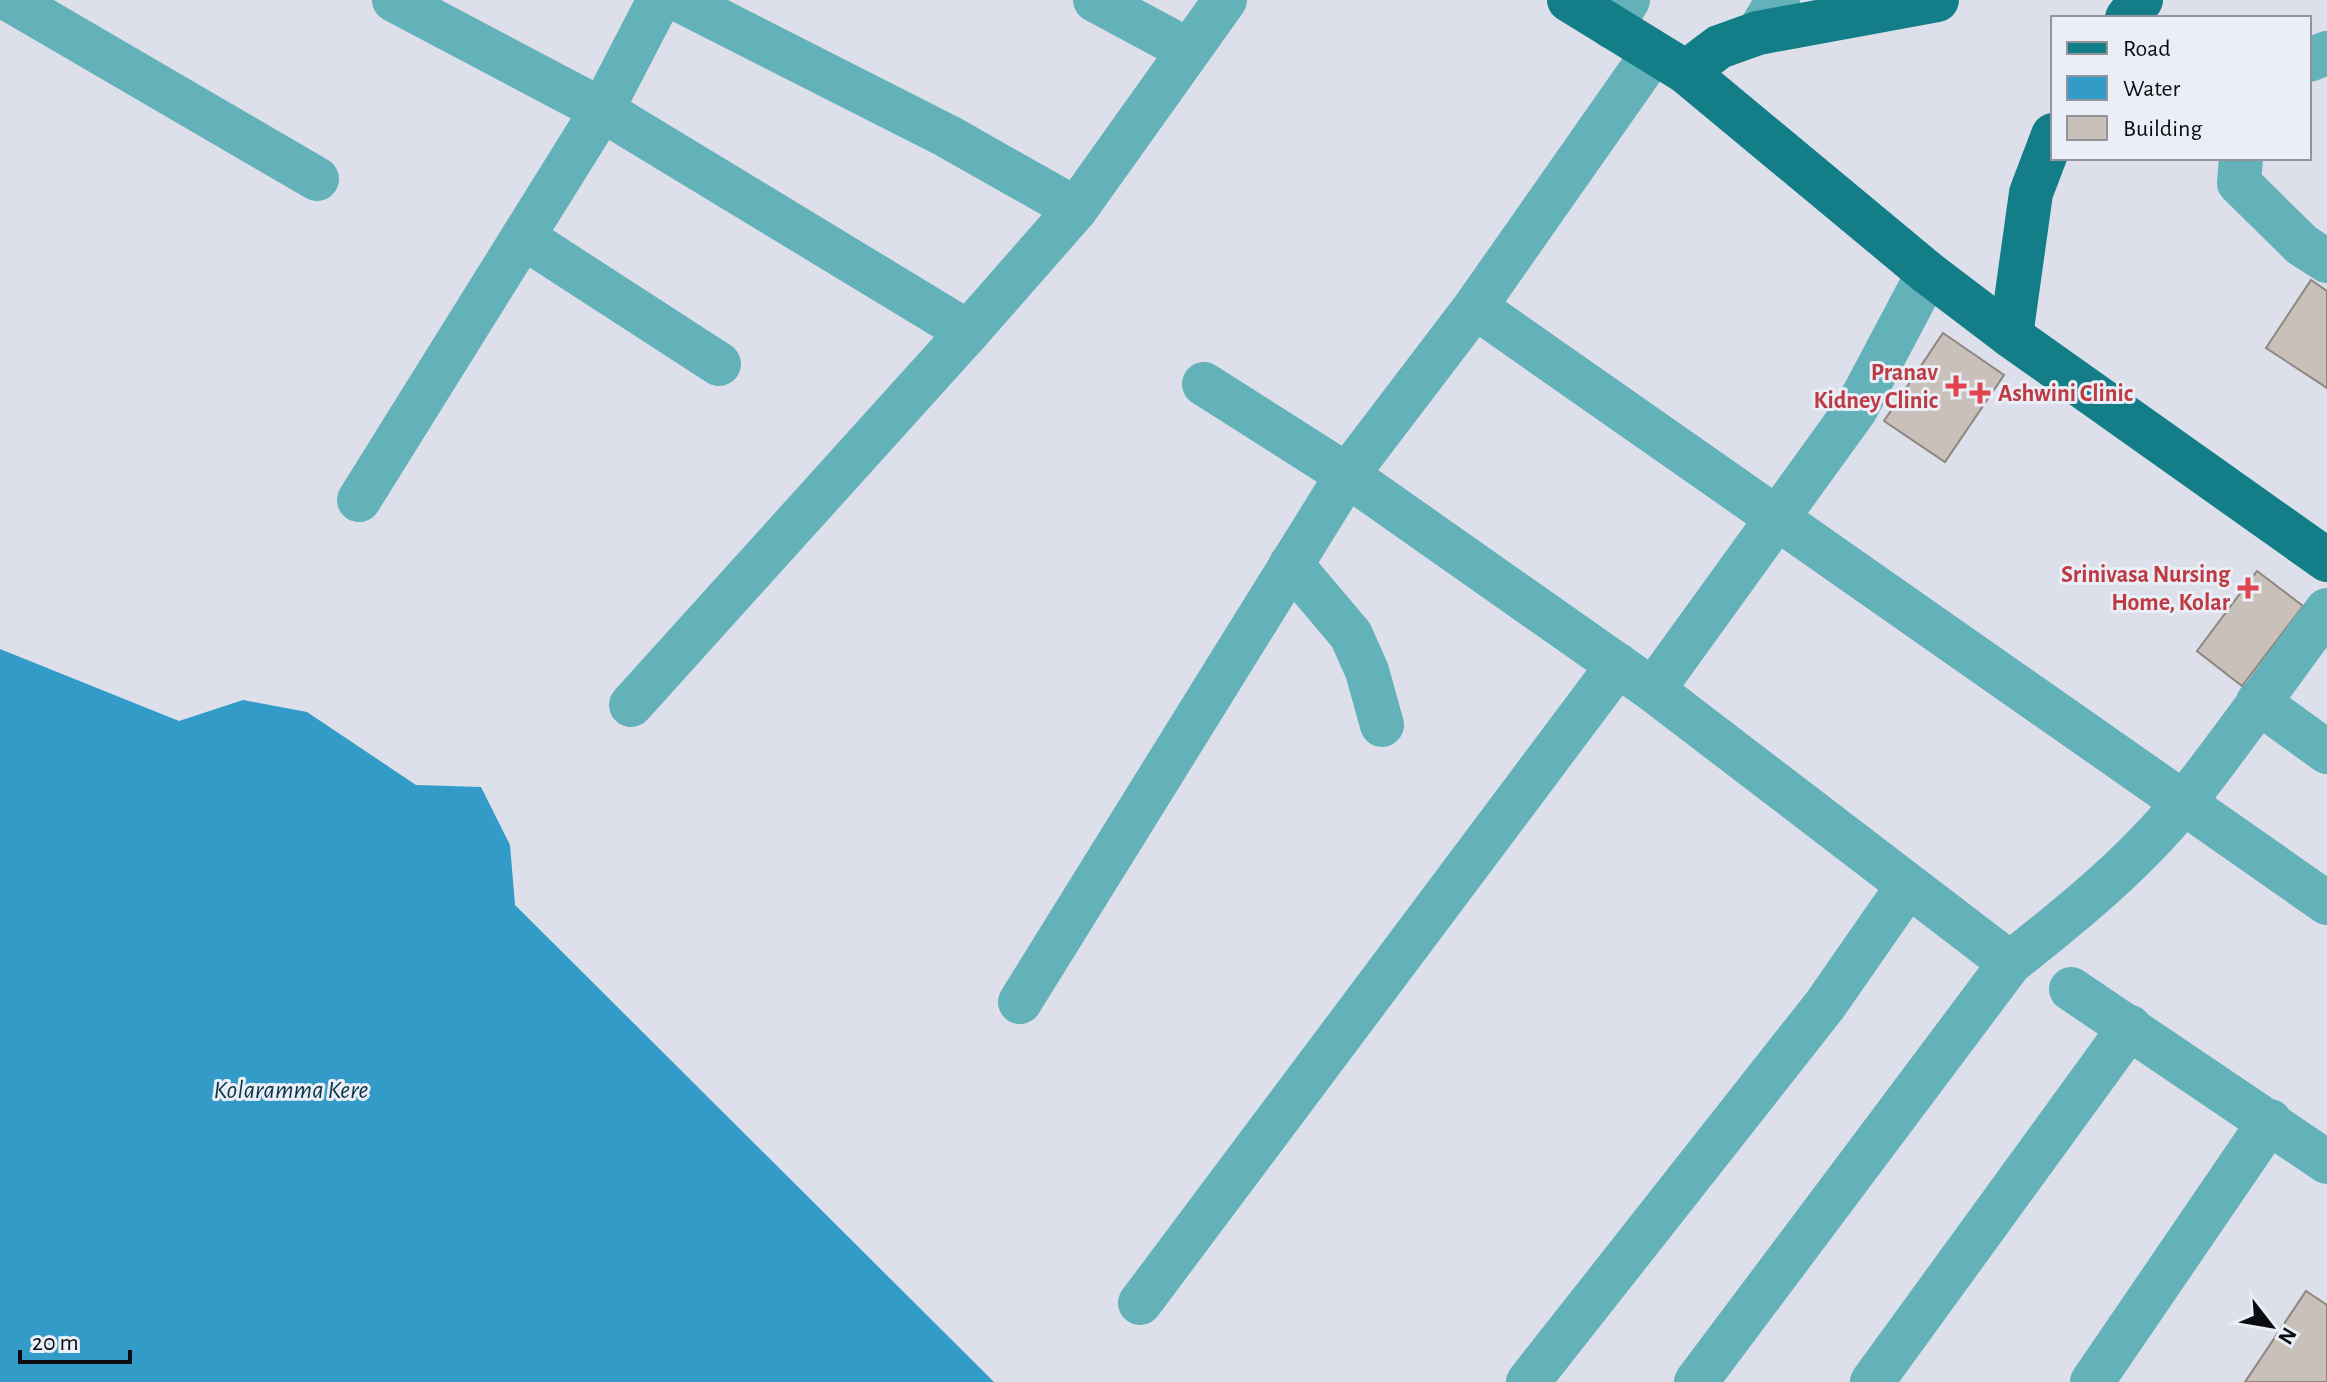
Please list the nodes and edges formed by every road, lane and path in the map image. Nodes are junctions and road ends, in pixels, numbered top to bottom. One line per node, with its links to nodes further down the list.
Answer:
1 (10, 0): 18 (street)
2 (394, 0): 15 (street)
3 (659, 0): 15 (street)
4 (679, 0): 19 (street)
5 (1095, 0): 13 (street)
6 (1225, 0): 13 (street)
7 (1569, 0): 10 (main road)
8 (1937, 0): 11 (main road)
9 (2141, 0): 12 (main road)
10 (1620, 14): 14 (main road)
11 (1768, 16): 14 (main road)
12 (2129, 16)
13 (1188, 50): 19 (street)
14 (1670, 62): 22 (main road); 23 (street)
15 (602, 110): 20 (street); 24 (street)
16 (2051, 140): 25 (main road)
17 (2241, 160): 21 (street)
18 (317, 179)
19 (1076, 209): 24 (street)
20 (523, 237): 26 (street); 29 (street)
21 (2327, 261)
22 (1928, 273): 25 (main road); 30 (street)
23 (1475, 307): 28 (street); 30 (street)
24 (968, 332): 37 (street)
25 (2011, 336): 31 (main road)
26 (719, 364)
27 (1204, 384): 28 (street)
28 (1347, 475): 32 (street); 34 (street)
29 (359, 500)
30 (1778, 519): 35 (street); 40 (street)
31 (2327, 560)
32 (1291, 564): 38 (street); 45 (street)
33 (2327, 610): 36 (street)
34 (1618, 665): 35 (street); 49 (street)
35 (1653, 690): 41 (street)
36 (2258, 702): 39 (street); 40 (street)
37 (631, 705)
38 (1382, 725)
39 (2327, 752)
40 (2184, 803): 42 (street); 43 (street)
41 (1907, 887): 43 (street); 50 (street)
42 (2327, 903)
43 (2010, 963): 51 (street)
44 (2071, 989): 46 (street)
45 (1020, 1002)
46 (2130, 1027): 47 (street); 52 (street)
47 (2270, 1121): 48 (street); 53 (street)
48 (2327, 1162)
49 (1140, 1303)
50 (1528, 1382)
51 (1696, 1382)
52 (1872, 1382)
53 (2092, 1382)

